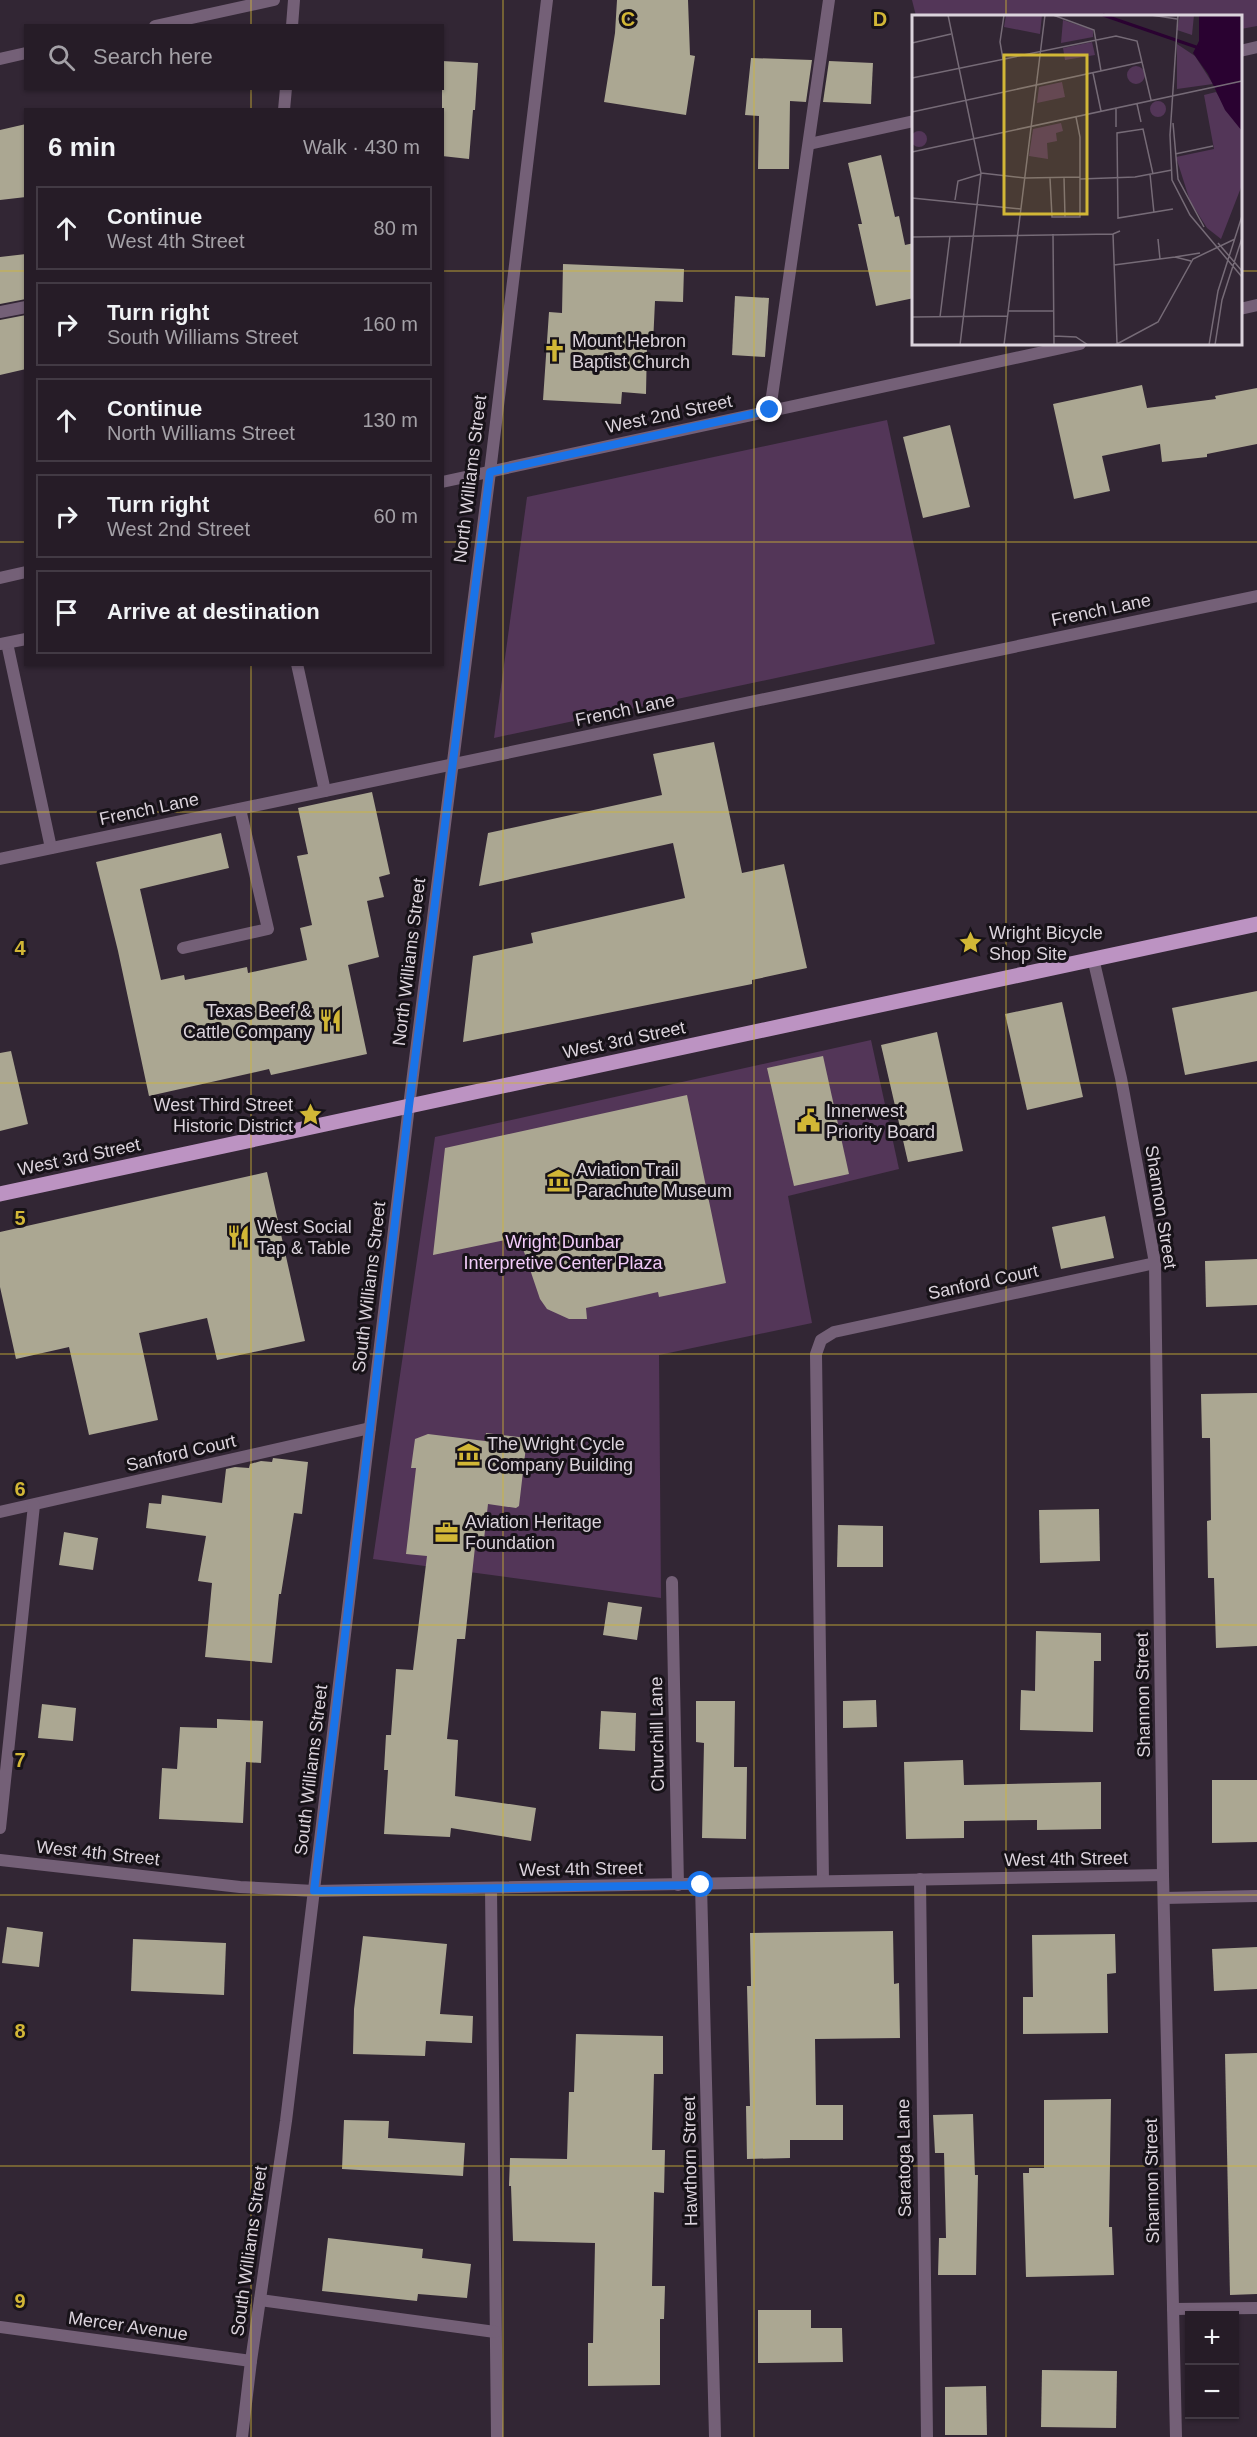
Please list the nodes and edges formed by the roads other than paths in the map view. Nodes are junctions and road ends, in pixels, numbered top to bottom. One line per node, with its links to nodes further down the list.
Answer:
1 (274, 0): 5 (street)
2 (294, 0): 6 (street)
3 (547, 0): 21 (street, North Williams Street)
4 (829, 0): 14 (street)
5 (164, 24)
6 (292, 24)
7 (1257, 47): 8 (street)
8 (1242, 51)
9 (24, 53): 10 (street)
10 (0, 58)
11 (286, 90): 12 (street)
12 (284, 108)
13 (912, 122): 14 (street)
14 (809, 144): 20 (street)
15 (1257, 305): 17 (street)
16 (24, 307): 18 (street)
17 (1242, 309)
18 (0, 312)
19 (1075, 345): 20 (street, West 2nd Street)
20 (770, 410): 21 (street, West 2nd Street)
21 (490, 472): 22 (street, West 2nd Street); 29 (street, North Williams Street)
22 (444, 482)
23 (24, 572): 24 (street)
24 (0, 578)
25 (1257, 596): 29 (street, French Lane)
26 (24, 639): 27 (street)
27 (3, 644): 32 (street)
28 (297, 666): 30 (street)
29 (452, 765): 30 (street, French Lane); 37 (street, North Williams Street)
30 (325, 791): 31 (street, French Lane)
31 (240, 809): 32 (street, French Lane); 35 (street)
32 (51, 848): 33 (street, French Lane)
33 (0, 859)
34 (1257, 924): 36 (main road, West 3rd Street)
35 (183, 948)
36 (1093, 958): 37 (main road, West 3rd Street); 39 (street, Shannon Street)
37 (409, 1106): 38 (main road, West 3rd Street); 40 (street, South Williams Street)
38 (0, 1194)
39 (1155, 1263): 46 (street, Shannon Street); 48 (street, Sanford Court)
40 (370, 1428): 41 (street, Sanford Court); 52 (street, South Williams Street)
41 (33, 1505): 42 (street, Sanford Court); 44 (street)
42 (0, 1512)
43 (672, 1582): 49 (street, Churchill Lane)
44 (0, 1828)
45 (0, 1860): 52 (street, West 4th Street)
46 (1163, 1875): 47 (street, West 4th Street); 54 (street, Shannon Street)
47 (920, 1879): 48 (street, West 4th Street); 64 (street, Saratoga Lane)
48 (823, 1881): 50 (street, West 4th Street)
49 (678, 1885): 50 (street, West 4th Street); 51 (street, West 4th Street)
50 (701, 1885): 63 (street, Hawthorn Street)
51 (491, 1888): 52 (street, West 4th Street); 59 (street)
52 (314, 1891): 55 (street, South Williams Street)
53 (1257, 1896): 54 (street)
54 (1164, 1898): 56 (street, Shannon Street)
55 (260, 2300): 59 (street); 60 (street, South Williams Street)
56 (1173, 2308): 57 (street); 65 (street, Shannon Street)
57 (1257, 2308)
58 (0, 2327): 60 (street, Mercer Avenue)
59 (495, 2332): 62 (street)
60 (251, 2361): 61 (street, South Williams Street)
61 (242, 2437)
62 (497, 2437)
63 (715, 2437)
64 (927, 2437)
65 (1176, 2437)

